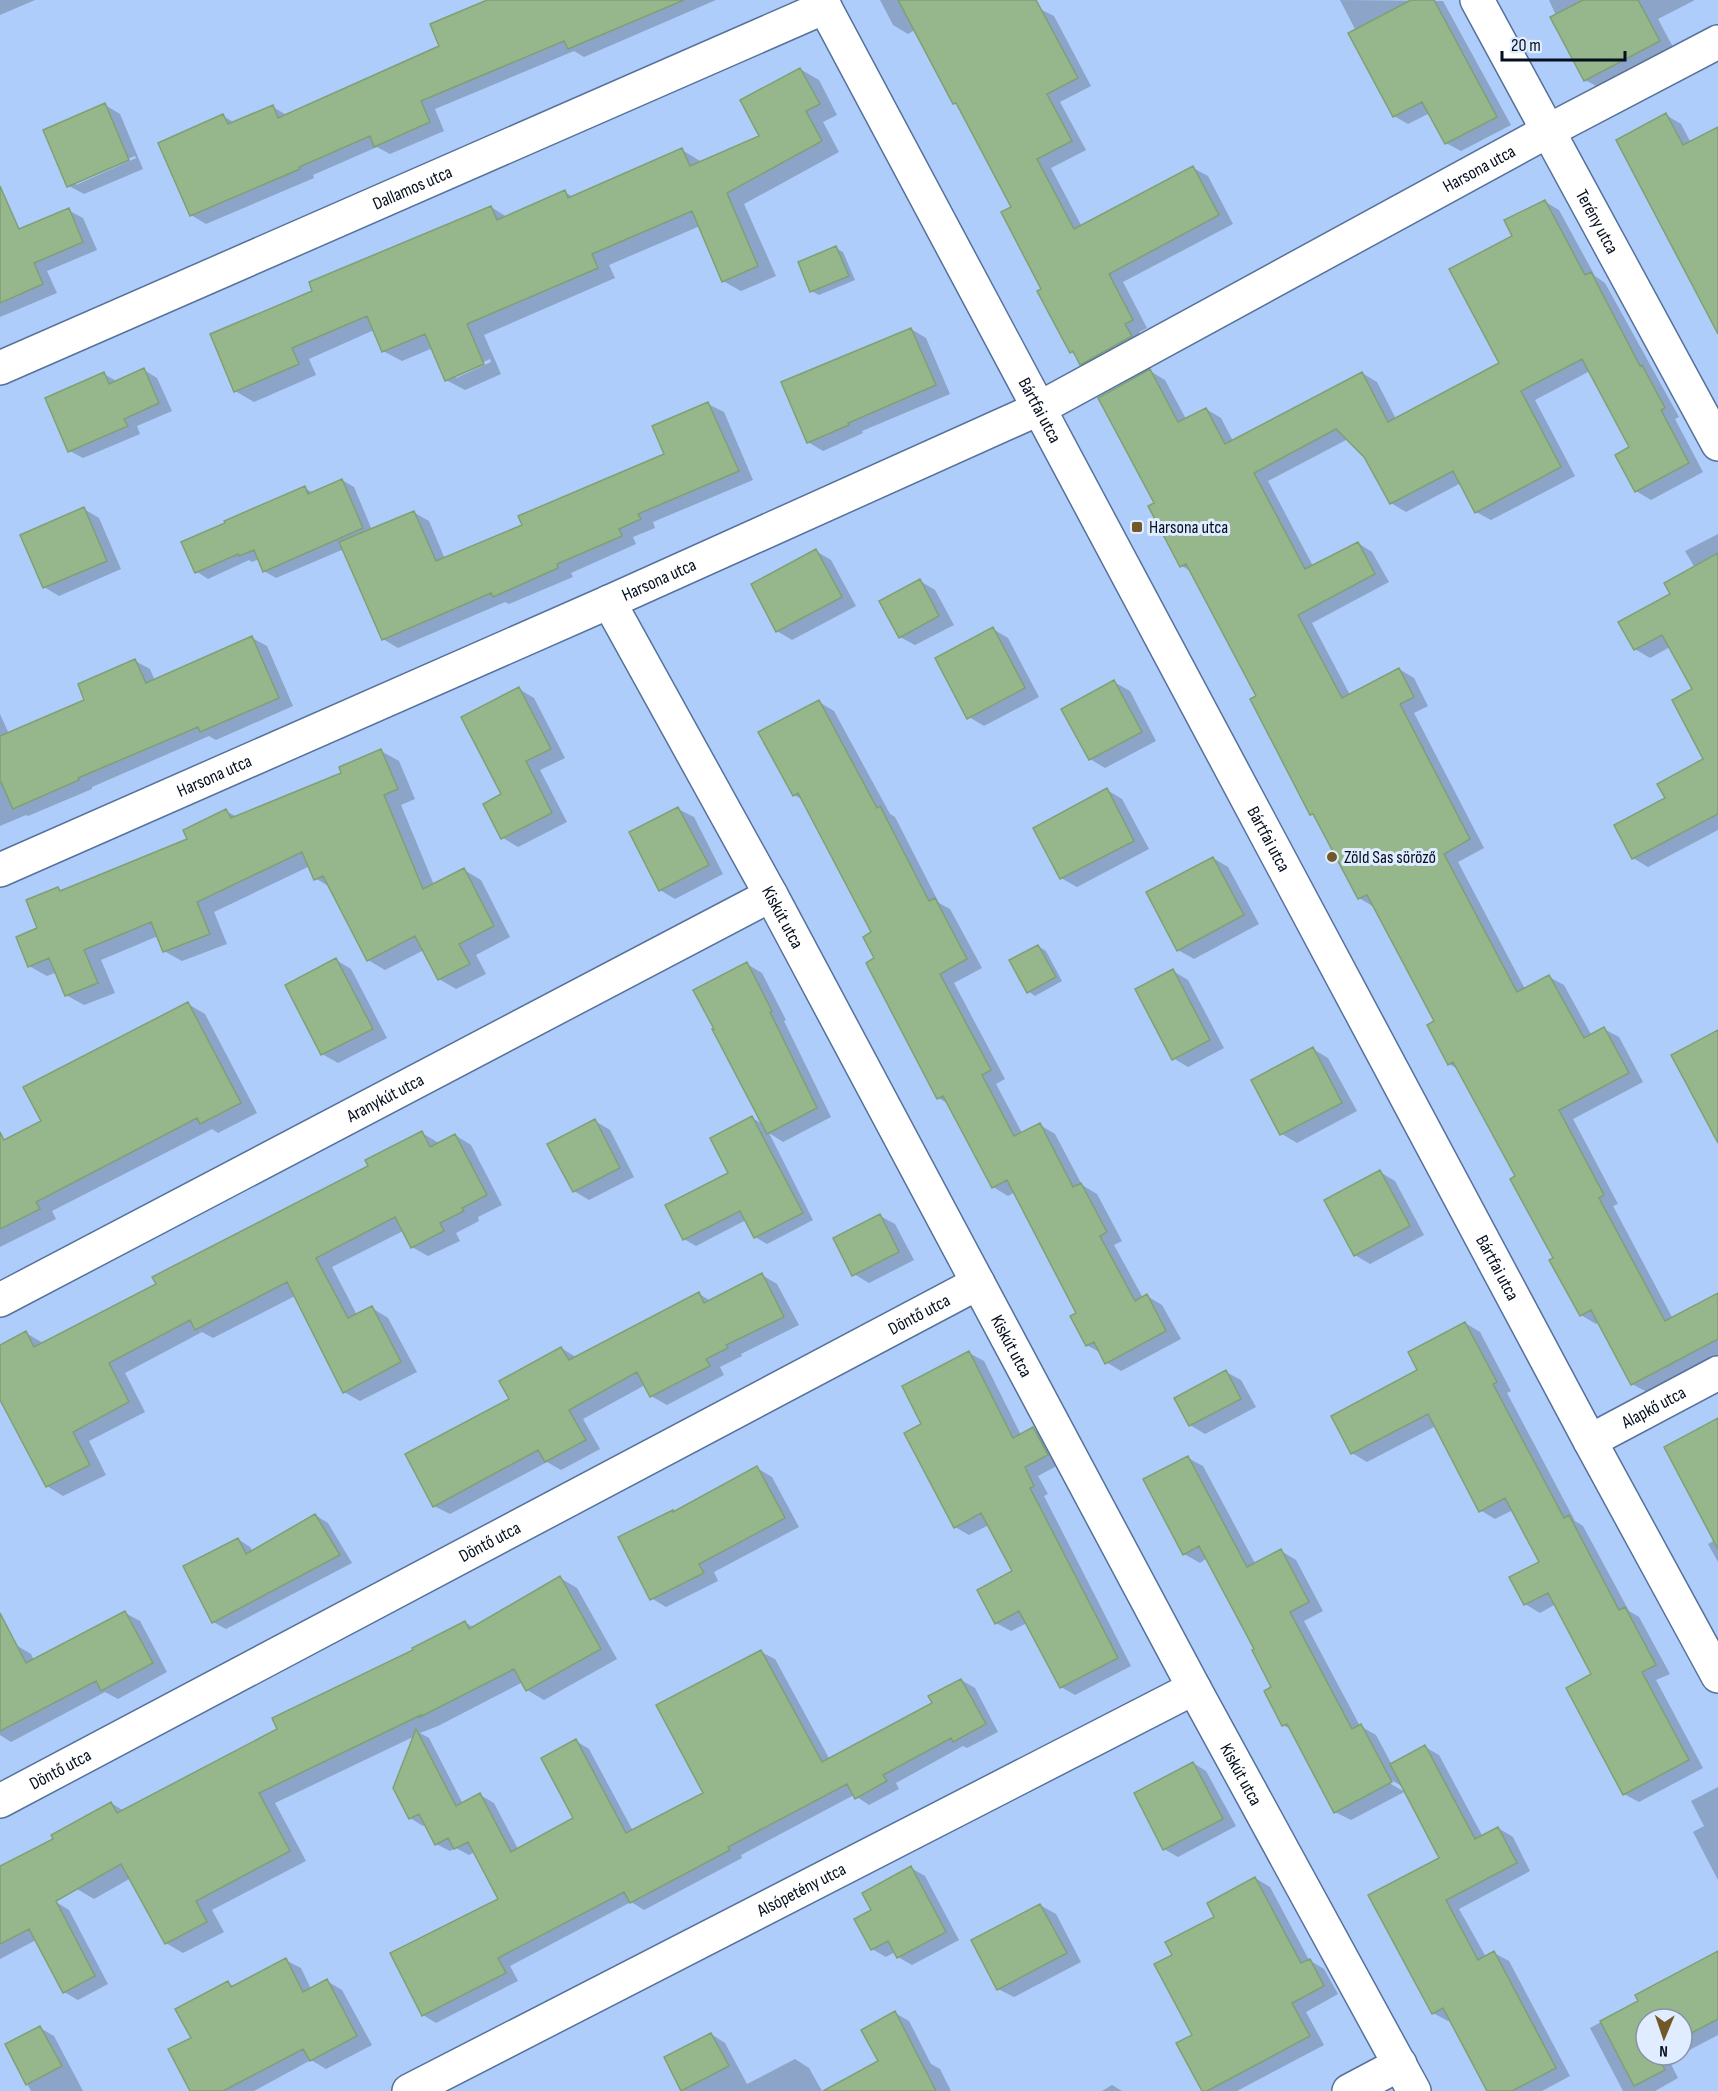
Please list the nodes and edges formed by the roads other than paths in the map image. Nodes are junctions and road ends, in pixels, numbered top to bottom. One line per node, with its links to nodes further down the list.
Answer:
1 (1477, 0): 4 (street, Terény utca)
2 (823, 4): 5 (street, Dallamos utca); 6 (street, Bártfai utca)
3 (1718, 42): 4 (street, Harsona utca)
4 (1548, 131): 6 (street, Harsona utca); 7 (street, Terény utca)
5 (0, 368)
6 (1038, 409): 8 (street, Harsona utca); 14 (street, Bártfai utca)
7 (1718, 444)
8 (609, 602): 9 (street, Harsona utca); 10 (street, Kiskút utca)
9 (0, 870)
10 (771, 895): 11 (street, Kiskút utca); 12 (street, Aranykút utca)
11 (978, 1283): 16 (street, Kiskút utca); 17 (street, Döntő utca)
12 (0, 1300)
13 (1718, 1373): 14 (street, Alapkő utca)
14 (1590, 1441): 15 (street, Bártfai utca)
15 (1718, 1676)
16 (1194, 1688): 18 (street, Kiskút utca); 19 (street, Alsópetény utca)
17 (0, 1801)
18 (1407, 2078): 20 (street)
19 (409, 2091)
20 (1349, 2091)

